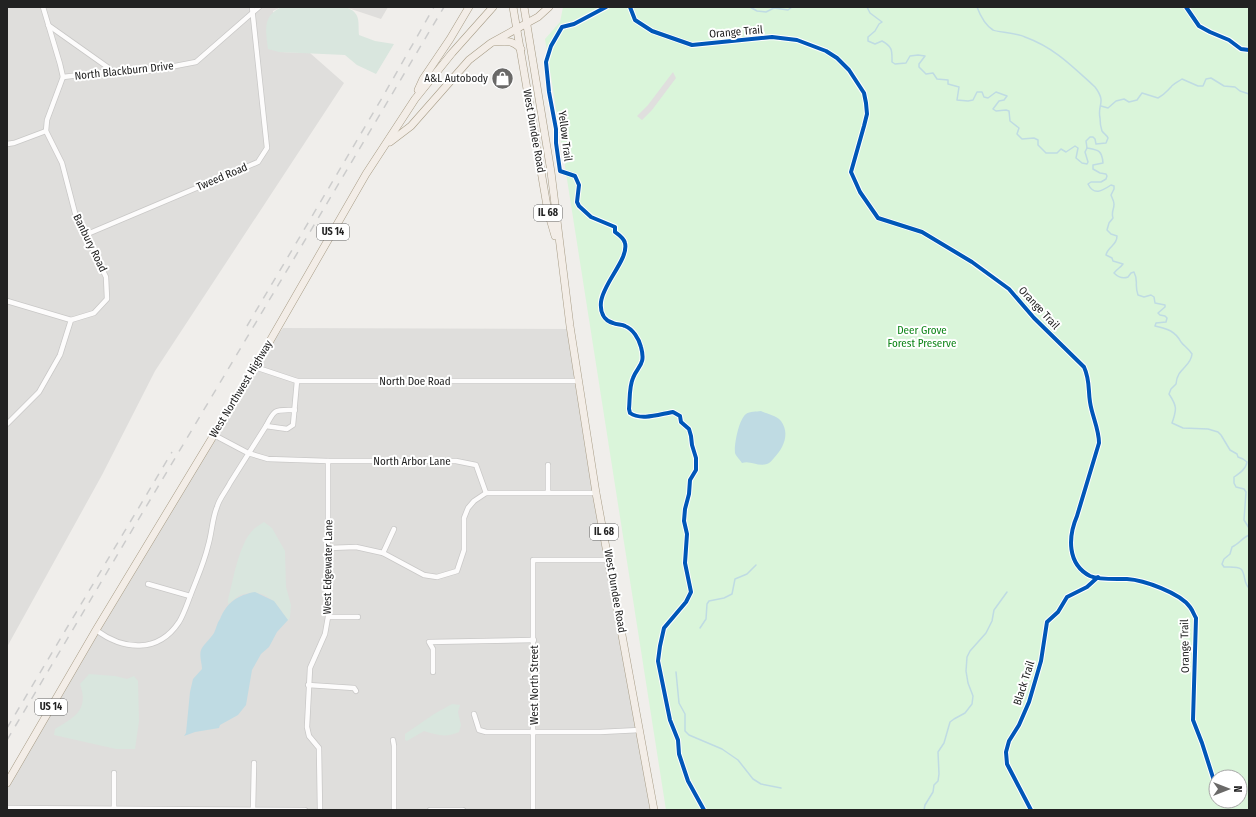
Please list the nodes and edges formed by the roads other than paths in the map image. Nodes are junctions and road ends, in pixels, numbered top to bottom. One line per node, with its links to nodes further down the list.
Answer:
1 (43, 7): 10 (street)
2 (259, 7): 8 (street, North Blackburn Drive)
3 (470, 7): 16 (main road)
4 (493, 7): 16 (main road, West Northwest Highway / US 14)
5 (513, 7): 11 (main road, West Dundee Road / IL 68)
6 (524, 7): 9 (main road, West Dundee Road / IL 68)
7 (549, 7): 9 (main road)
8 (252, 9): 14 (street, North Blackburn Drive); 20 (street, Tweed Road)
9 (528, 22): 11 (main road); 21 (main road, West Dundee Road / IL 68)
10 (48, 25): 14 (street); 15 (street)
11 (517, 28): 12 (main road); 13 (main road, West Dundee Road / IL 68)
12 (491, 43): 13 (main road); 19 (main road)
13 (520, 49): 21 (main road, West Dundee Road / IL 68)
14 (113, 71): 15 (street, North Blackburn Drive)
15 (63, 77): 17 (street)
16 (415, 99): 19 (main road, West Northwest Highway / US 14)
17 (46, 131): 18 (street); 20 (street, Banbury Road)
18 (7, 144)
19 (385, 146): 24 (main road, West Northwest Highway / US 14)
20 (86, 235): 23 (street, Banbury Road)
21 (560, 253): 26 (main road, West Dundee Road / IL 68)
22 (7, 301): 23 (street)
23 (71, 320): 28 (street)
24 (255, 367): 25 (street, North Doe Road); 30 (main road, West Northwest Highway / US 14)
25 (297, 381): 26 (street, North Doe Road); 27 (street)
26 (578, 381): 36 (main road, West Dundee Road / IL 68)
27 (295, 410): 29 (street); 29 (street)
28 (7, 424)
29 (266, 426): 31 (street)
30 (214, 435): 31 (street, North Arbor Lane); 45 (main road, West Northwest Highway / US 14)
31 (248, 453): 32 (street, North Arbor Lane); 42 (street)
32 (328, 461): 35 (street, North Arbor Lane); 38 (street, West Edgewater Lane)
33 (548, 465): 34 (street)
34 (548, 492): 35 (street); 36 (street)
35 (486, 493): 39 (street)
36 (596, 493): 40 (main road, West Dundee Road / IL 68)
37 (394, 529): 39 (street)
38 (328, 548): 39 (street); 43 (street, West Edgewater Lane)
39 (383, 553)
40 (609, 560): 46 (street, West North Street); 51 (main road, West Dundee Road / IL 68)
41 (148, 584): 42 (street)
42 (190, 596): 45 (street)
43 (328, 617): 44 (street); 48 (street, West Edgewater Lane)
44 (358, 617)
45 (96, 630): 56 (main road, West Northwest Highway / US 14)
46 (534, 640): 47 (street); 52 (street, West North Street)
47 (433, 672)
48 (308, 685): 49 (street); 61 (street, West Edgewater Lane)
49 (356, 691)
50 (474, 714): 52 (street)
51 (640, 730): 52 (street); 66 (main road, West Dundee Road / IL 68)
52 (534, 733): 65 (street, West North Street)
53 (393, 740): 62 (street)
54 (254, 763): 59 (street)
55 (114, 773): 58 (street)
56 (7, 783)
57 (7, 808): 58 (street)
58 (114, 810): 59 (street)
59 (253, 810): 60 (street)
60 (305, 810)
61 (320, 810)
62 (394, 810)
63 (430, 810): 64 (street)
64 (463, 810)
65 (533, 810)
66 (654, 810)

